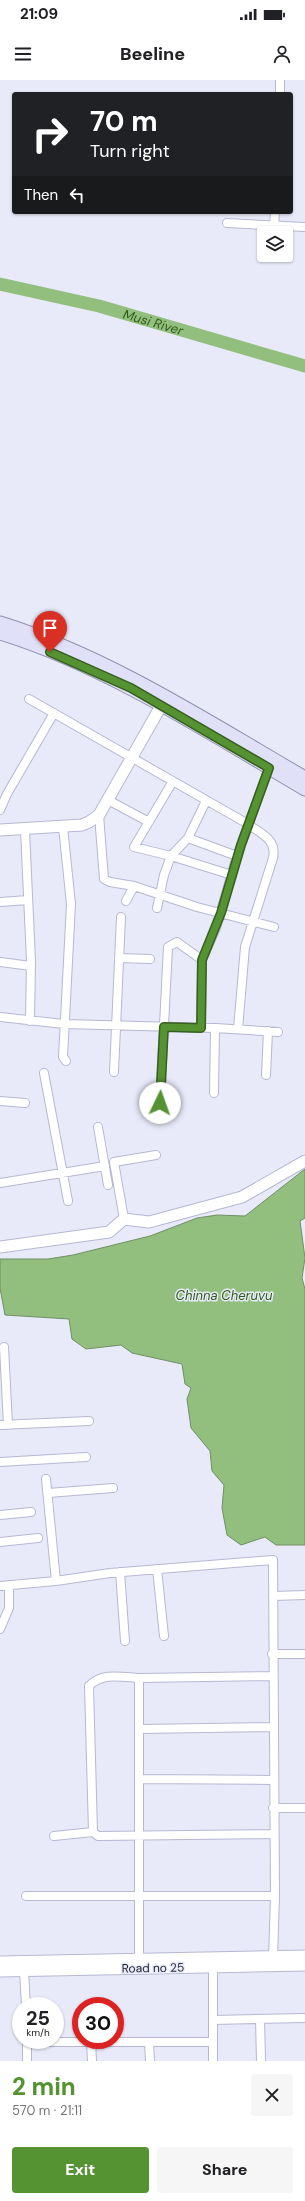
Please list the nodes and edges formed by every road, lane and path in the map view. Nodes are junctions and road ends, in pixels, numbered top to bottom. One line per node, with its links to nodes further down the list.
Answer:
1 (280, 80): 2 (street)
2 (280, 92)
3 (275, 214): 5 (street)
4 (227, 224): 5 (street)
5 (274, 226)
6 (293, 227): 7 (street)
7 (305, 227)
8 (0, 623): 15 (main road)
9 (0, 633): 11 (main road)
10 (29, 699): 12 (street)
11 (161, 706): 13 (street); 14 (main road)
12 (54, 713): 13 (street); 20 (street)
13 (131, 757): 16 (street); 18 (street)
14 (269, 768): 17 (main road); 23 (street)
15 (305, 778)
16 (173, 781): 19 (street); 22 (street)
17 (305, 788)
18 (108, 800): 21 (street); 22 (street)
19 (206, 801): 23 (street); 27 (street)
20 (0, 810)
21 (99, 815): 24 (street); 31 (street)
22 (150, 822): 28 (street)
23 (248, 824): 29 (street); 39 (street)
24 (63, 827): 26 (street); 48 (street)
25 (0, 830): 26 (street)
26 (25, 830): 33 (street)
27 (188, 838): 28 (street); 29 (street)
28 (171, 856): 30 (street); 32 (street)
29 (237, 856): 30 (street)
30 (232, 875): 37 (street)
31 (134, 886): 32 (street); 34 (street)
32 (160, 895): 36 (street); 37 (street)
33 (28, 900): 35 (street); 45 (street)
34 (126, 901)
35 (0, 902)
36 (157, 908)
37 (221, 913): 39 (street); 43 (street)
38 (121, 917): 41 (street)
39 (252, 922): 40 (street); 53 (street)
40 (274, 927)
41 (119, 958): 42 (street); 49 (street)
42 (150, 959)
43 (202, 960): 50 (street); 51 (street)
44 (0, 962): 45 (street)
45 (31, 966): 47 (street)
46 (0, 1017): 47 (street)
47 (30, 1020): 48 (street)
48 (64, 1024): 49 (street); 56 (street)
49 (116, 1026): 50 (street); 57 (street)
50 (164, 1027): 51 (street); 63 (street)
51 (201, 1028): 52 (street)
52 (215, 1028): 53 (street); 60 (street)
53 (238, 1029): 54 (street)
54 (268, 1032): 55 (street); 59 (street)
55 (278, 1032)
56 (66, 1060)
57 (114, 1072)
58 (44, 1073): 68 (street)
59 (266, 1076)
60 (214, 1094)
61 (0, 1101): 62 (street)
62 (25, 1103)
63 (160, 1103)
64 (98, 1128): 67 (street)
65 (156, 1155): 72 (street)
66 (305, 1161): 72 (street)
67 (105, 1166): 68 (street); 70 (street)
68 (63, 1173): 69 (street); 71 (street)
69 (0, 1183)
70 (108, 1185)
71 (68, 1201)
72 (124, 1219): 73 (street)
73 (0, 1247)
74 (4, 1347): 76 (street)
75 (89, 1421): 76 (street)
76 (4, 1425)
77 (86, 1457): 78 (street)
78 (0, 1462)
79 (46, 1479): 81 (street)
80 (113, 1488): 81 (street)
81 (48, 1493): 88 (street)
82 (31, 1512): 83 (street)
83 (0, 1515)
84 (38, 1538): 85 (street)
85 (0, 1542)
86 (157, 1569): 87 (street); 91 (street); 94 (street)
87 (120, 1572): 88 (street); 95 (street)
88 (56, 1581): 89 (street)
89 (9, 1585): 90 (street); 93 (street)
90 (0, 1586)
91 (273, 1596): 92 (street); 96 (street)
92 (305, 1596)
93 (0, 1629)
94 (164, 1636)
95 (125, 1641)
96 (272, 1654): 97 (street); 98 (street)
97 (305, 1654)
98 (273, 1676): 99 (street); 100 (street)
99 (139, 1678): 101 (street); 106 (street)
100 (273, 1727): 101 (street); 103 (street)
101 (139, 1728): 102 (street)
102 (139, 1779): 103 (street); 108 (street)
103 (273, 1780): 104 (street)
104 (273, 1808): 105 (street); 107 (street)
105 (305, 1808)
106 (93, 1832): 108 (street); 109 (street)
107 (274, 1834): 108 (street); 111 (street)
108 (139, 1835): 112 (street)
109 (54, 1836)
110 (26, 1896): 112 (street)
111 (275, 1896): 112 (street); 115 (street)
112 (139, 1897): 114 (street)
113 (305, 1956): 115 (street, Road no 25)
114 (140, 1959): 116 (street, Road no 25); 117 (street, Road no 25)
115 (273, 1961): 117 (street, Road no 25); 118 (street, Road no 25)
116 (0, 1962)
117 (213, 1962): 120 (street, Road no 25); 124 (street)
118 (305, 1965)
119 (0, 1971): 120 (street, Road no 25)
120 (24, 1972): 121 (street)
121 (25, 1997)
122 (305, 2018): 123 (street)
123 (260, 2019): 124 (street); 134 (street)
124 (213, 2020): 127 (street)
125 (124, 2042): 126 (street)
126 (149, 2042): 127 (street); 132 (street)
127 (213, 2042): 133 (street)
128 (27, 2049): 130 (street)
129 (91, 2049): 131 (street)
130 (27, 2061)
131 (92, 2061)
132 (150, 2061)
133 (214, 2061)
134 (261, 2061)

